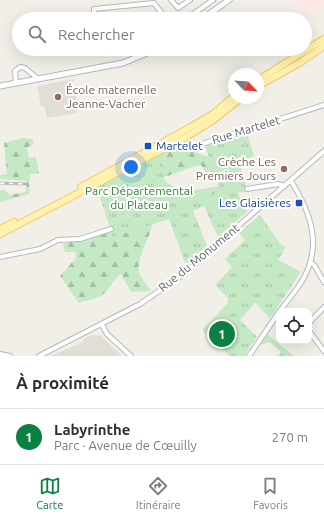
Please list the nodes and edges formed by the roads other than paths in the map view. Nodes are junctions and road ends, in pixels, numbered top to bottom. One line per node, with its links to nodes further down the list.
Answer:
1 (171, 0): 2 (street)
2 (190, 0)
3 (213, 0): 7 (street)
4 (228, 0): 8 (street)
5 (94, 12): 6 (street)
6 (160, 12)
7 (196, 12)
8 (212, 12)
9 (324, 39): 10 (main road)
10 (312, 46)
11 (324, 46): 12 (main road)
12 (312, 54)
13 (140, 56): 17 (street)
14 (297, 56): 16 (main road)
15 (310, 56): 19 (main road)
16 (264, 76)
17 (37, 78): 18 (street); 18 (street)
18 (16, 83): 20 (street)
19 (264, 83)
20 (0, 86)
21 (228, 101): 24 (main road)
22 (233, 104): 24 (main road)
23 (324, 105): 24 (street, Rue Martelet)
24 (173, 140): 29 (main road); 31 (main road)
25 (324, 153): 26 (street, Rue du Monument)
26 (291, 181): 27 (street, Rue du Monument); 33 (street)
27 (285, 186): 28 (street); 39 (street, Rue du Monument)
28 (247, 189)
29 (0, 229)
30 (111, 229): 32 (street)
31 (0, 234)
32 (0, 257)
33 (310, 262): 34 (street); 36 (street)
34 (324, 282)
35 (324, 307): 38 (street)
36 (281, 308)
37 (276, 316): 46 (street)
38 (312, 320)
39 (102, 325): 44 (street, Rue du Monument); 45 (street)
40 (312, 335): 41 (street)
41 (324, 351)
42 (0, 354): 43 (street)
43 (10, 356)
44 (40, 356)
45 (131, 356)
46 (249, 356)

